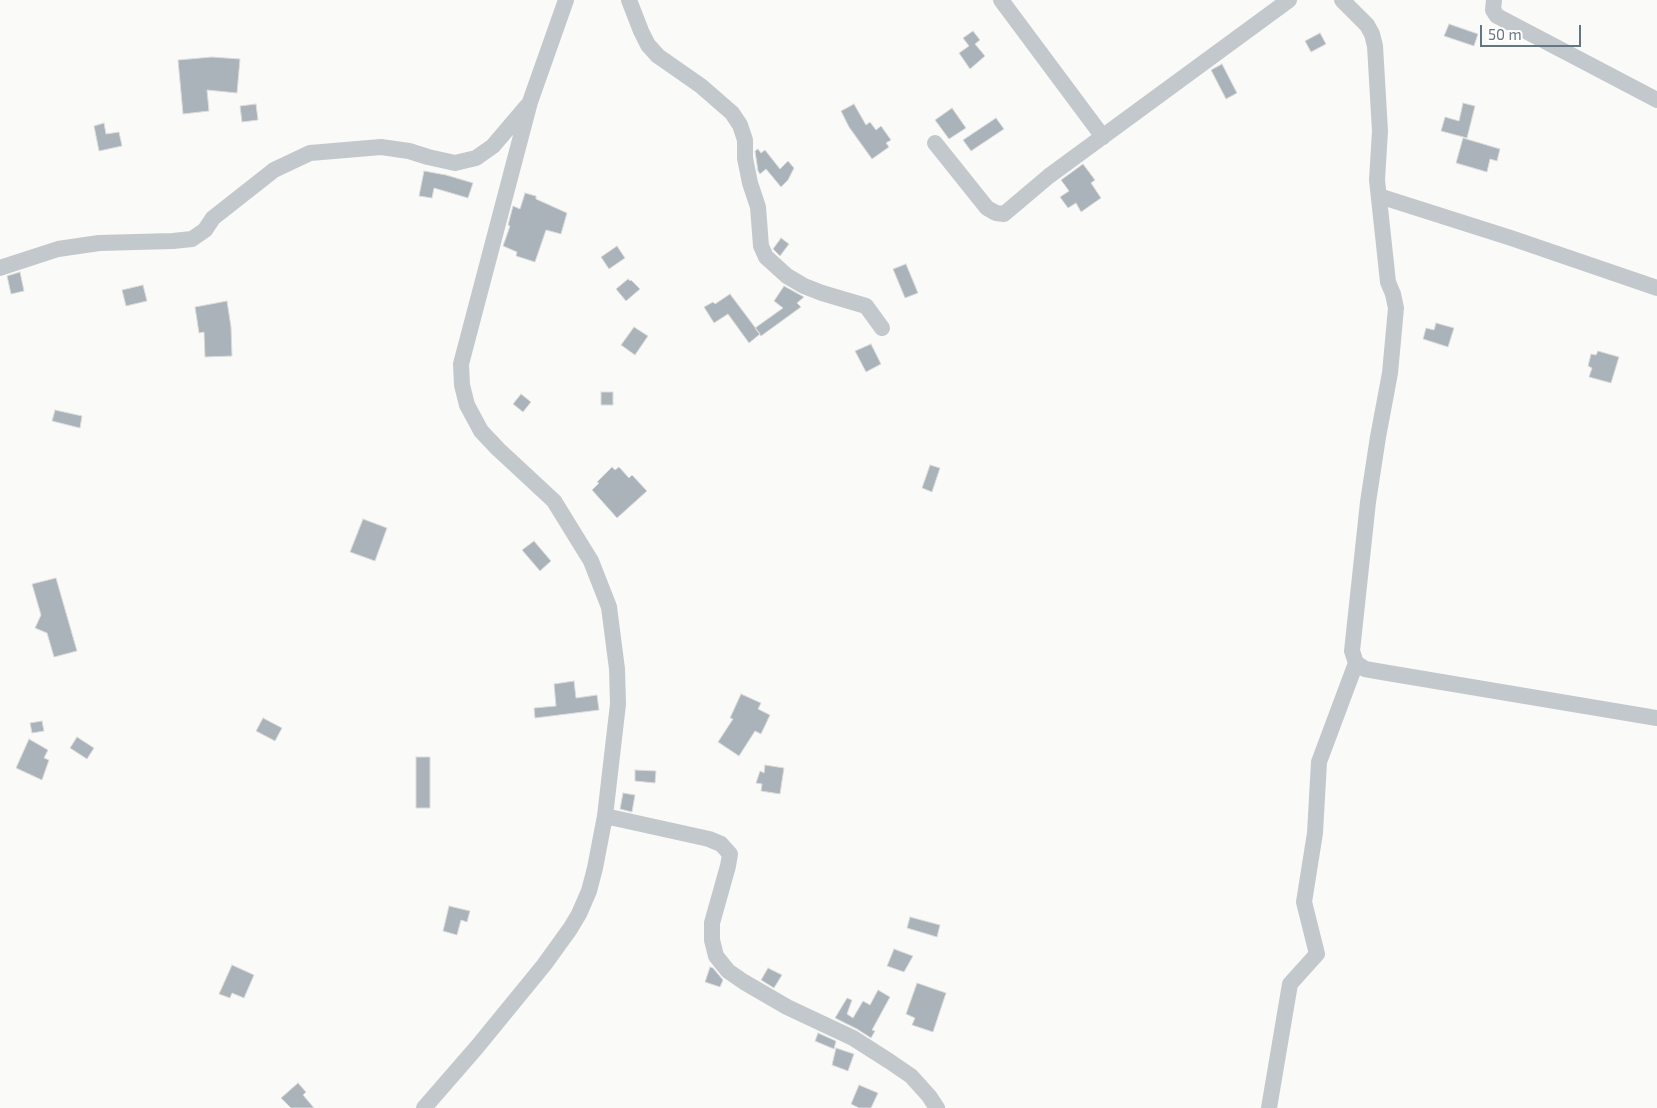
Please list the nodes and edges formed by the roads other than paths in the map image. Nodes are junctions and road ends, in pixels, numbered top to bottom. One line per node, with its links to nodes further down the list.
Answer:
1 (566, 0): 8 (street)
2 (629, 0): 14 (street)
3 (1001, 0): 9 (street)
4 (1289, 0): 9 (street)
5 (1342, 0): 11 (street)
6 (1494, 0): 7 (street)
7 (1657, 100)
8 (530, 102): 12 (street); 17 (street)
9 (1103, 137): 10 (street)
10 (934, 143)
11 (1379, 196): 13 (street); 15 (street)
12 (0, 268)
13 (1657, 288)
14 (882, 328)
15 (1356, 663): 16 (street); 20 (street)
16 (1657, 718)
17 (605, 816): 18 (street); 19 (street)
18 (424, 1108)
19 (937, 1108)
20 (1269, 1108)

